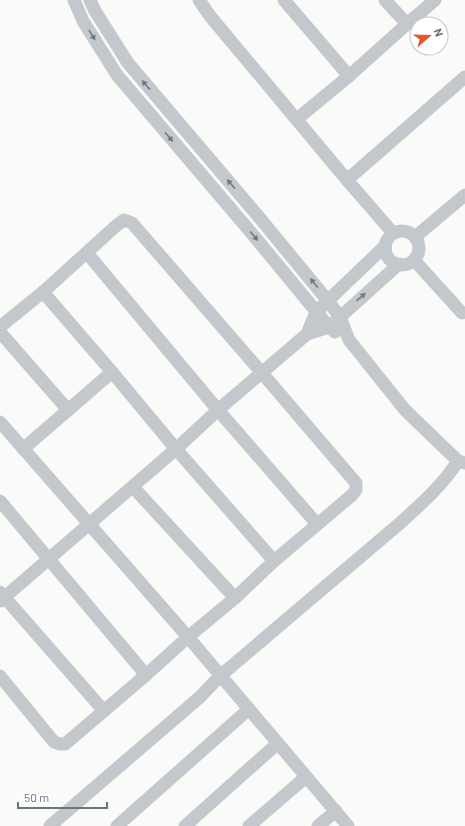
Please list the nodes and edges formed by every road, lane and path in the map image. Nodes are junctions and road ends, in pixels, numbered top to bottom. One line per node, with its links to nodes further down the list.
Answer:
1 (74, 0): 9 (street, one-way to 9)
2 (90, 0): 8 (street)
3 (199, 0): 12 (street)
4 (284, 0): 10 (street)
5 (385, 0): 7 (street)
6 (435, 0): 7 (street)
7 (407, 24): 10 (street)
8 (128, 63): 9 (street); 22 (street, one-way to 8)
9 (117, 75): 23 (street, one-way to 23)
10 (349, 76): 12 (street)
11 (465, 77): 13 (street)
12 (296, 119): 13 (street)
13 (347, 180): 15 (street)
14 (465, 195): 16 (street)
15 (393, 233): 16 (street); 17 (street)
16 (415, 237): 19 (street)
17 (385, 246): 20 (street); 22 (street)
18 (87, 253): 21 (street); 32 (street); 34 (street)
19 (414, 260): 20 (street); 24 (street)
20 (399, 264): 25 (street, one-way to 20)
21 (43, 292): 26 (street); 31 (street)
22 (328, 301): 23 (street); 25 (street)
23 (316, 312): 27 (street); 29 (street)
24 (464, 313)
25 (340, 317): 27 (street); 30 (street)
26 (0, 327)
27 (328, 327): 29 (street); 30 (street)
28 (0, 332): 33 (street)
29 (307, 334): 32 (street)
30 (349, 340): 38 (street)
31 (112, 372): 33 (street); 37 (street)
32 (262, 373): 34 (street); 42 (street)
33 (68, 410): 36 (street)
34 (218, 410): 37 (street); 42 (street)
35 (0, 422): 36 (street)
36 (23, 448): 41 (street)
37 (176, 449): 39 (street); 44 (street)
38 (462, 462): 50 (street)
39 (133, 487): 41 (street); 46 (street)
40 (0, 501): 43 (street)
41 (89, 524): 43 (street); 47 (street)
42 (317, 524): 44 (street)
43 (49, 559): 45 (street); 48 (street)
44 (274, 561): 46 (street)
45 (1, 597): 52 (street)
46 (234, 598): 47 (street)
47 (188, 637): 48 (street); 50 (street)
48 (146, 675): 52 (street)
49 (0, 676): 52 (street)
50 (220, 676): 51 (street); 56 (street)
51 (249, 709): 53 (street); 57 (street)
52 (104, 711)
53 (278, 743): 54 (street); 58 (street)
54 (306, 777): 55 (street); 59 (street)
55 (336, 811): 60 (street); 61 (street)
56 (50, 826)
57 (117, 826)
58 (185, 826)
59 (249, 826)
60 (318, 826)
61 (348, 826)

